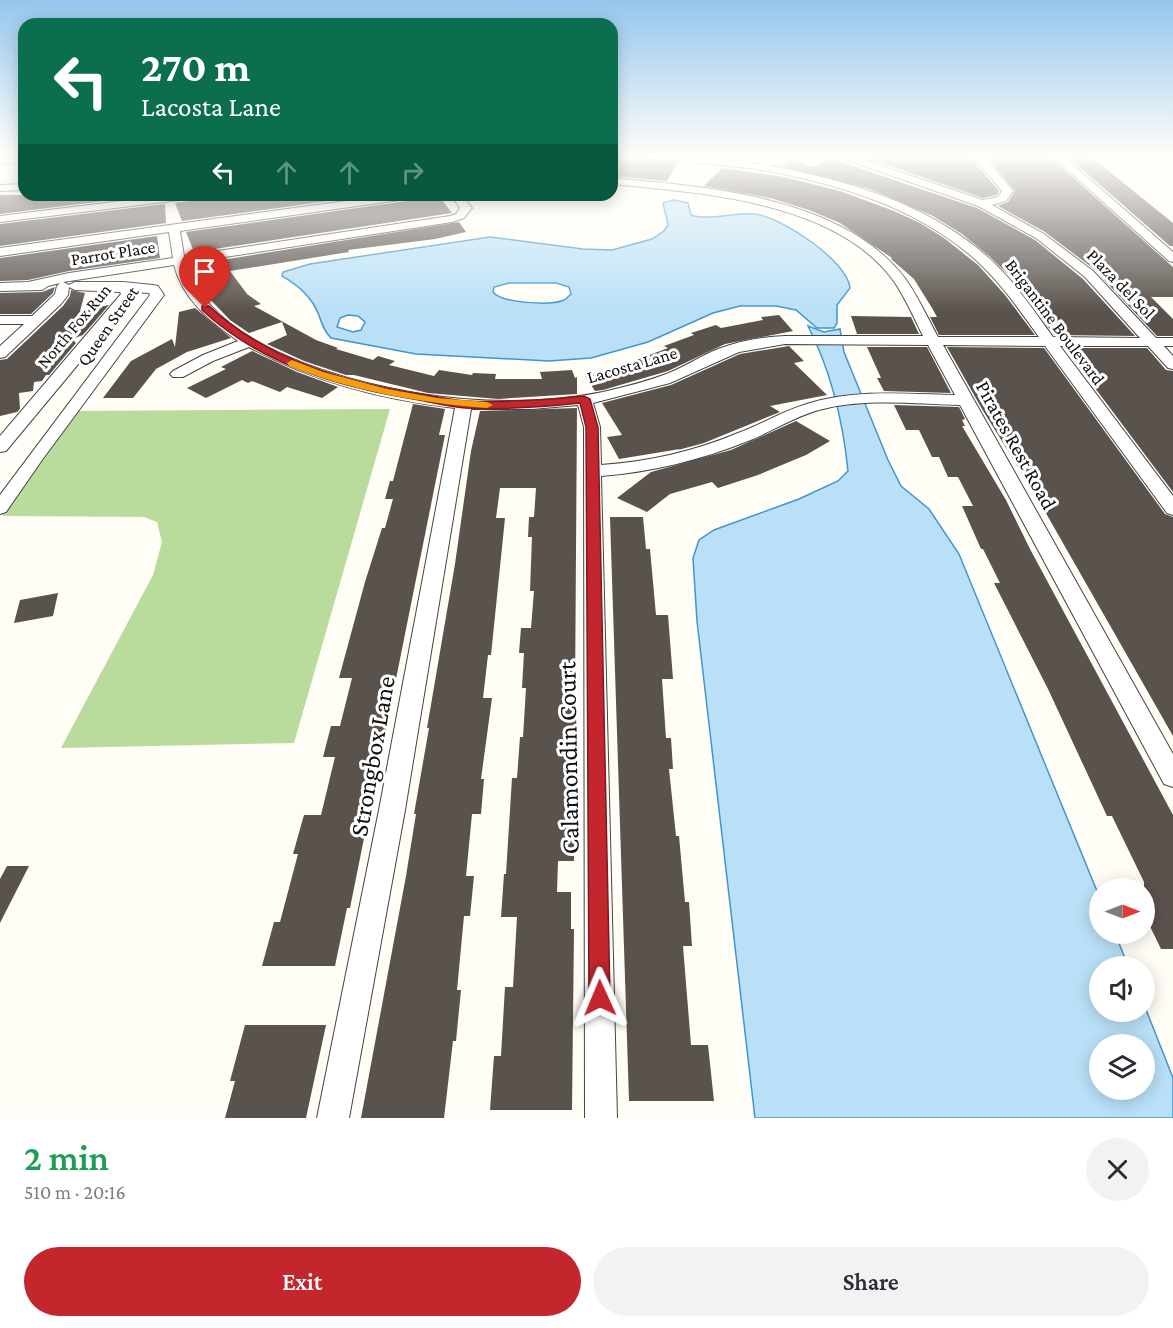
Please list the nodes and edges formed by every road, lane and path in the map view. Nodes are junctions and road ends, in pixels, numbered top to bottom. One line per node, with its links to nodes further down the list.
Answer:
1 (97, 207): 8 (street)
2 (328, 207): 9 (street)
3 (465, 207): 12 (street, Parrot Place)
4 (772, 207): 19 (street, Pirates Rest Road)
5 (898, 207): 20 (street, Brigantine Boulevard)
6 (988, 207): 22 (street, Plaza del Sol)
7 (1115, 207): 11 (street)
8 (0, 219)
9 (174, 229): 10 (street); 12 (street, Lacosta Lane)
10 (0, 252)
11 (1173, 258)
12 (180, 261): 13 (street, Parrot Place); 21 (street, Lacosta Lane)
13 (29, 286): 14 (street, Queen Street); 16 (street, Queen Street)
14 (63, 286): 15 (street, Queen Street); 18 (street)
15 (123, 286): 30 (street, North Fox Run); 32 (street, Queen Street)
16 (0, 287)
17 (0, 320): 18 (street)
18 (36, 320): 24 (street)
19 (932, 340): 20 (street, Lacosta Lane); 27 (street, Lacosta Lane); 28 (street, Pirates Rest Road)
20 (1048, 341): 22 (street, Lacosta Lane); 33 (street, Brigantine Boulevard)
21 (250, 342): 26 (street); 29 (street, Lacosta Lane)
22 (1152, 342): 23 (street, Lacosta Lane); 25 (street, Plaza del Sol)
23 (1173, 342)
24 (0, 354)
25 (1173, 365)
26 (178, 374)
27 (584, 399): 29 (street, Lacosta Lane); 31 (street, Calamondin Court)
28 (966, 400): 31 (street); 34 (street, Pirates Rest Road)
29 (464, 404): 35 (street, Strongbox Lane)
30 (0, 447)
31 (593, 471): 36 (street, Calamondin Court)
32 (0, 508)
33 (1173, 509)
34 (1173, 777)
35 (333, 1118)
36 (601, 1118)

